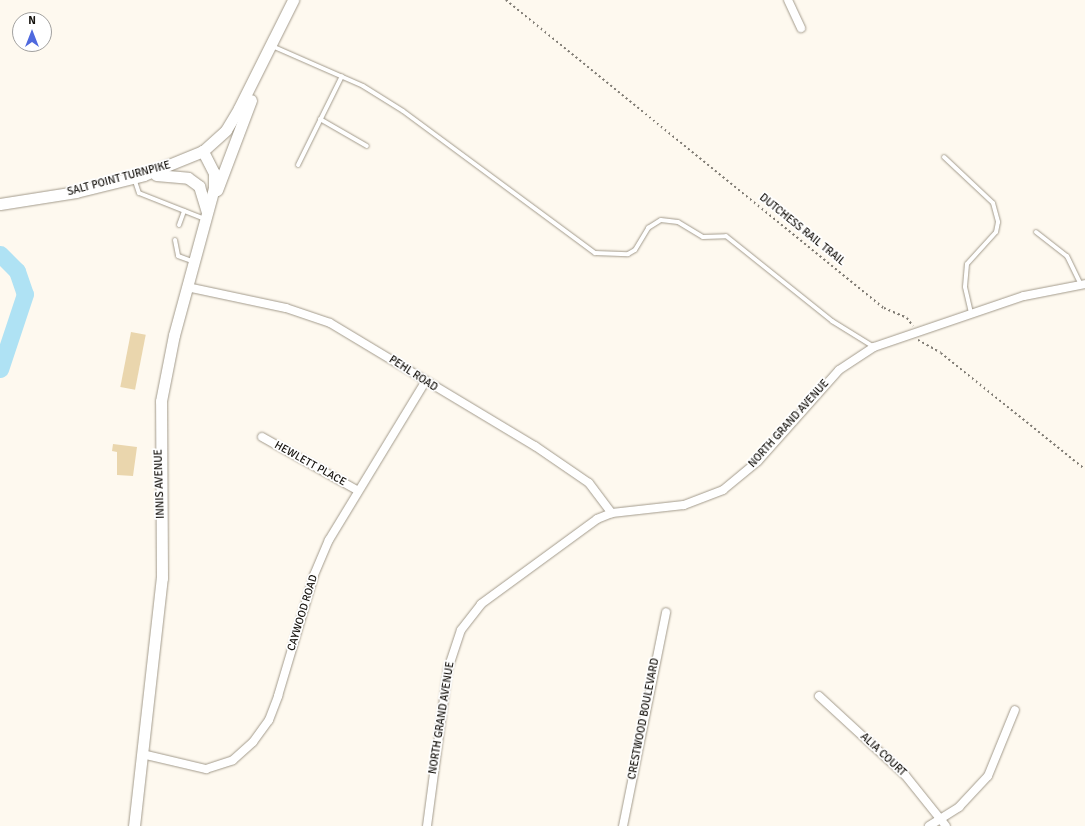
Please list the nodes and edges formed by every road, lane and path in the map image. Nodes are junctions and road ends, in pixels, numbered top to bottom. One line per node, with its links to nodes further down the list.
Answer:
1 (293, 0): 5 (main road, SALT POINT TURNPIKE)
2 (506, 0): 24 (path, DUTCHESS RAIL TRAIL)
3 (788, 0): 4 (street)
4 (801, 28)
5 (272, 46): 6 (main road, SALT POINT TURNPIKE); 7 (lane)
6 (266, 59): 10 (main road, SALT POINT TURNPIKE); 16 (main road)
7 (342, 76): 8 (lane); 25 (lane)
8 (320, 119): 9 (lane); 12 (lane)
9 (367, 146)
10 (203, 151): 13 (main road, SALT POINT TURNPIKE); 16 (main road, INNIS AVENUE)
11 (944, 157): 23 (lane)
12 (298, 165)
13 (139, 176): 14 (main road, SALT POINT TURNPIKE); 15 (lane); 16 (main road)
14 (0, 204)
15 (184, 211): 16 (lane); 17 (lane)
16 (207, 218): 20 (main road, INNIS AVENUE)
17 (179, 225)
18 (1036, 232): 21 (lane)
19 (175, 240): 20 (lane)
20 (194, 262): 22 (main road, INNIS AVENUE)
21 (1083, 285): 23 (street, NORTH GRAND AVENUE)
22 (187, 287): 26 (street, PEHL ROAD); 34 (main road, INNIS AVENUE)
23 (971, 313): 24 (street, NORTH GRAND AVENUE)
24 (915, 331): 25 (street, NORTH GRAND AVENUE); 28 (path, DUTCHESS RAIL TRAIL)
25 (874, 347): 30 (street, NORTH GRAND AVENUE)
26 (425, 382): 29 (street, CAYWOOD ROAD); 30 (street, PEHL ROAD)
27 (262, 437): 29 (street, HEWLETT PLACE)
28 (1085, 469)
29 (357, 490): 34 (street, CAYWOOD ROAD)
30 (612, 513): 37 (street, NORTH GRAND AVENUE)
31 (666, 612): 38 (street, CRESTWOOD BOULEVARD)
32 (819, 696): 35 (street, ALIA COURT)
33 (1016, 710): 35 (street)
34 (142, 754): 36 (main road, INNIS AVENUE)
35 (944, 822): 39 (street)
36 (134, 826)
37 (427, 826)
38 (623, 826)
39 (929, 826)

